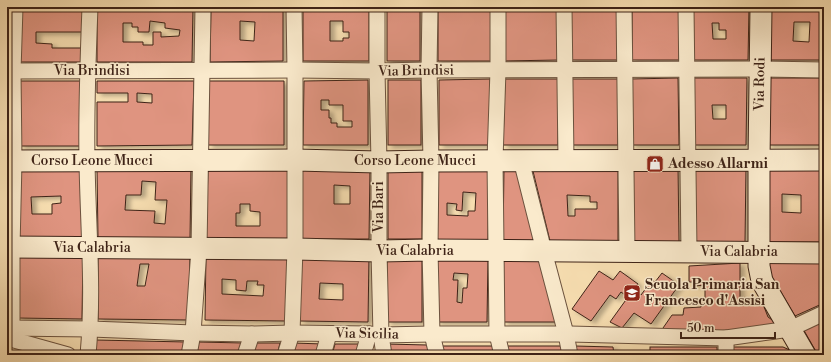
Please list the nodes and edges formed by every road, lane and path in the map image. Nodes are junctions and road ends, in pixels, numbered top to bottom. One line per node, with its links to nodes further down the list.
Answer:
1 (15, 7): 20 (street)
2 (90, 7): 21 (street)
3 (204, 7): 22 (street)
4 (294, 7): 16 (street)
5 (377, 7): 23 (street, Via Bari)
6 (430, 7): 17 (street)
7 (498, 7): 18 (street)
8 (564, 7): 12 (street)
9 (624, 7): 13 (street)
10 (686, 7): 14 (street)
11 (761, 7): 15 (street, Via Rodi)
12 (565, 69): 13 (street, Via Brindisi); 18 (street, Via Brindisi); 30 (street)
13 (625, 69): 14 (street, Via Brindisi); 31 (street)
14 (686, 69): 15 (street, Via Brindisi); 32 (street)
15 (760, 69): 19 (street, Via Brindisi); 33 (street, Via Rodi)
16 (295, 70): 22 (street, Via Brindisi); 23 (street, Via Brindisi); 26 (street)
17 (429, 70): 18 (street, Via Brindisi); 23 (street, Via Brindisi); 27 (street)
18 (498, 70): 28 (street)
19 (824, 70)
20 (10, 71): 21 (street, Via Brindisi); 24 (street)
21 (88, 71): 22 (street, Via Brindisi); 35 (street)
22 (202, 71): 25 (street)
23 (377, 71): 36 (street, Via Bari)
24 (11, 160): 35 (street, Corso Leone Mucci); 37 (street)
25 (201, 160): 26 (street, Corso Leone Mucci); 35 (street, Corso Leone Mucci); 39 (street)
26 (295, 160): 36 (street, Corso Leone Mucci); 40 (street)
27 (431, 160): 28 (street, Corso Leone Mucci); 36 (street, Corso Leone Mucci); 41 (street)
28 (495, 160): 29 (street, Corso Leone Mucci); 43 (street)
29 (521, 160): 30 (street, Corso Leone Mucci); 44 (street)
30 (566, 160): 31 (street, Corso Leone Mucci)
31 (626, 160): 32 (street, Corso Leone Mucci); 45 (street)
32 (688, 160): 33 (street, Corso Leone Mucci); 46 (street)
33 (759, 160): 34 (street, Corso Leone Mucci); 47 (street, Via Rodi)
34 (824, 160)
35 (87, 161): 38 (street)
36 (379, 162): 42 (street, Via Bari)
37 (10, 248): 38 (street, Via Calabria); 52 (street)
38 (90, 248): 39 (street, Via Calabria); 50 (street)
39 (199, 249): 40 (street, Via Calabria); 54 (street)
40 (294, 249): 42 (street, Via Calabria); 53 (street)
41 (430, 250): 42 (street, Via Calabria); 43 (street, Via Calabria); 58 (street)
42 (379, 251): 57 (street, Via Bari)
43 (496, 251): 44 (street, Via Calabria); 59 (street)
44 (544, 251): 45 (street, Via Calabria); 60 (street)
45 (627, 252): 46 (street, Via Calabria)
46 (690, 252): 47 (street, Via Calabria)
47 (758, 252): 48 (street, Via Calabria); 51 (street, Via Rodi)
48 (824, 253)
49 (824, 313): 51 (street, Via Sicilia)
50 (91, 329): 52 (street, Via Sicilia); 54 (street, Via Sicilia); 63 (street)
51 (790, 329): 61 (street, Via Sicilia); 74 (street, Via Rodi)
52 (9, 331): 62 (street)
53 (292, 332): 55 (street, Via Sicilia); 56 (street, Via Sicilia); 66 (street)
54 (193, 333): 55 (street, Via Sicilia); 64 (street)
55 (252, 334): 65 (street)
56 (329, 334): 57 (street, Via Sicilia); 67 (street)
57 (375, 334): 58 (street, Via Sicilia); 68 (street); 69 (street)
58 (432, 334): 59 (street, Via Sicilia); 70 (street)
59 (497, 334): 60 (street, Via Sicilia); 71 (street)
60 (566, 334): 61 (street, Via Sicilia); 72 (street)
61 (726, 338): 73 (street)
62 (68, 355)
63 (88, 355)
64 (189, 355)
65 (245, 355)
66 (285, 355)
67 (323, 355)
68 (363, 355)
69 (384, 355)
70 (437, 355)
71 (502, 355)
72 (570, 355)
73 (726, 355)
74 (805, 355)

